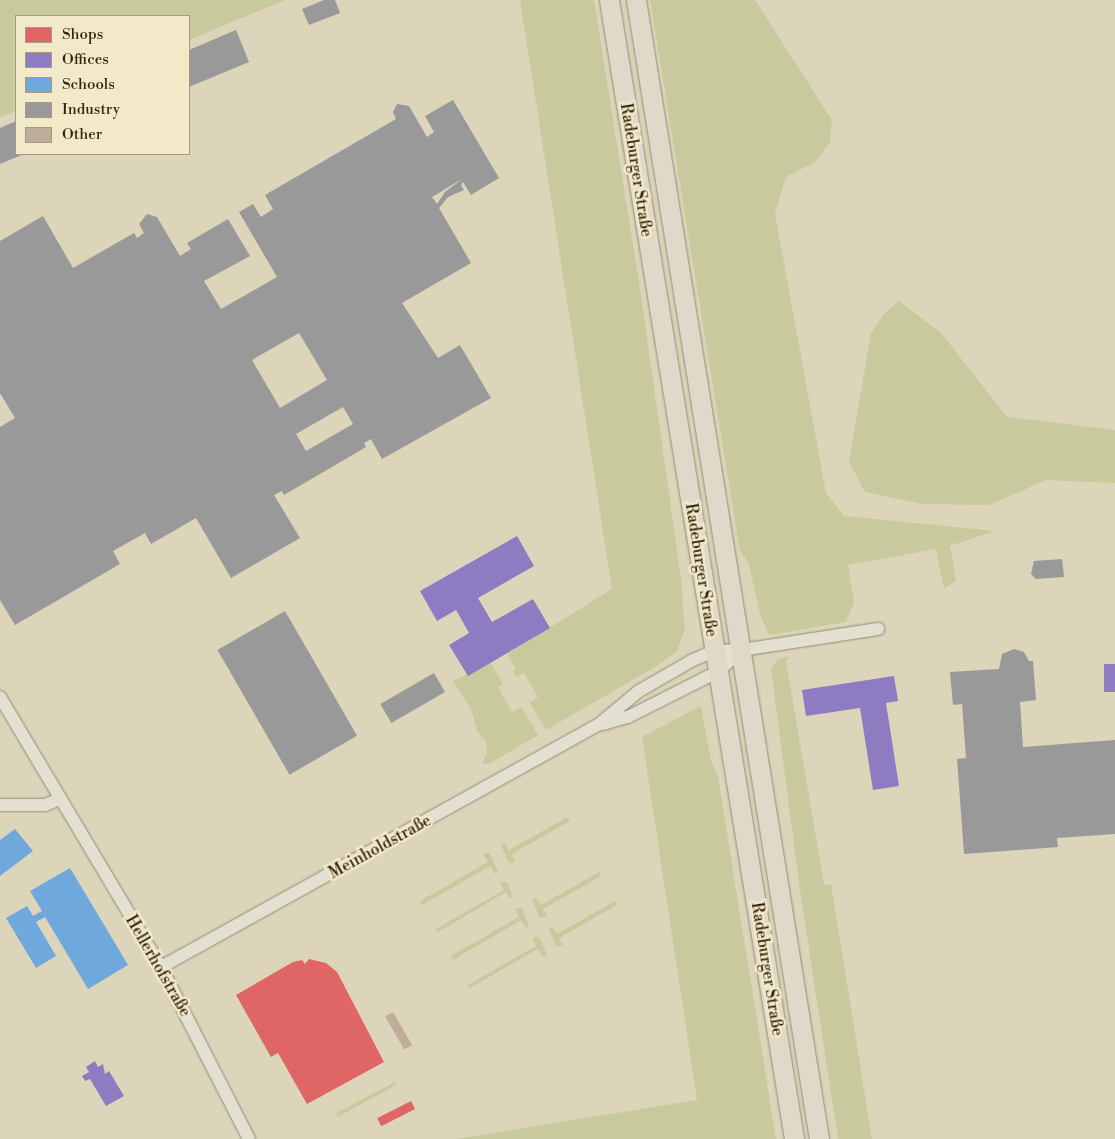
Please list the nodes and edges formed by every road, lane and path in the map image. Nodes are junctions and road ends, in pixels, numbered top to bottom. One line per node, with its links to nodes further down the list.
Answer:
1 (609, 0): 5 (main road, Radeburger Straße)
2 (636, 0): 4 (main road, Radeburger Straße)
3 (878, 629): 4 (street)
4 (742, 650): 5 (street, Meinholdstraße); 6 (street, Meinholdstraße); 14 (main road, Radeburger Straße)
5 (714, 651): 6 (main road, Radeburger Straße); 8 (street, Meinholdstraße)
6 (718, 672): 8 (street, Meinholdstraße); 13 (main road, Radeburger Straße)
7 (0, 698): 9 (street, Hellerhofstraße)
8 (598, 725): 11 (street, Meinholdstraße)
9 (60, 798): 10 (street); 11 (street, Hellerhofstraße)
10 (0, 805)
11 (161, 967): 12 (street, Hellerhofstraße)
12 (249, 1139)
13 (794, 1139)
14 (819, 1139)

